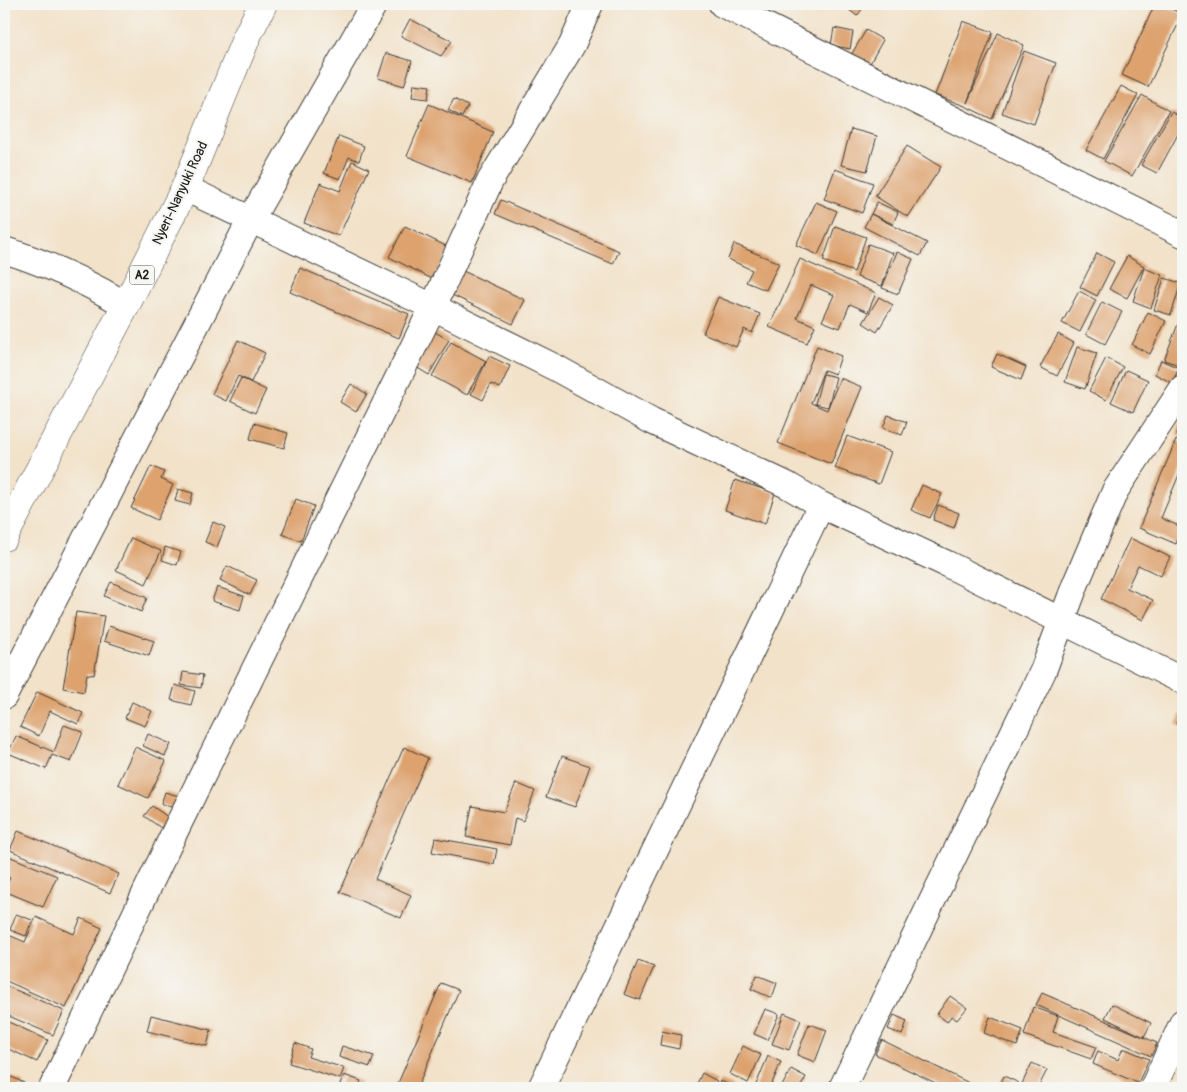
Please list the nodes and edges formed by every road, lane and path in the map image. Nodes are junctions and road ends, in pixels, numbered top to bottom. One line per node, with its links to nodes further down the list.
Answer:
1 (263, 4): 5 (highway, Nyeri-Nanyuki Road / A2)
2 (374, 4): 6 (street)
3 (590, 4): 10 (street)
4 (722, 4): 7 (street)
5 (185, 188): 6 (street); 9 (highway, Nyeri-Nanyuki Road / A2)
6 (251, 219): 10 (street); 16 (street)
7 (1183, 234)
8 (4, 250): 9 (street)
9 (126, 305): 13 (highway, Nyeri-Nanyuki Road / A2)
10 (433, 307): 12 (street); 18 (street)
11 (1183, 388): 14 (street)
12 (821, 505): 14 (street); 19 (street)
13 (4, 537)
14 (1062, 621): 15 (street); 20 (street)
15 (1183, 681)
16 (4, 696)
17 (1183, 1022): 21 (street)
18 (52, 1088)
19 (541, 1088)
20 (842, 1088)
21 (1153, 1088)

